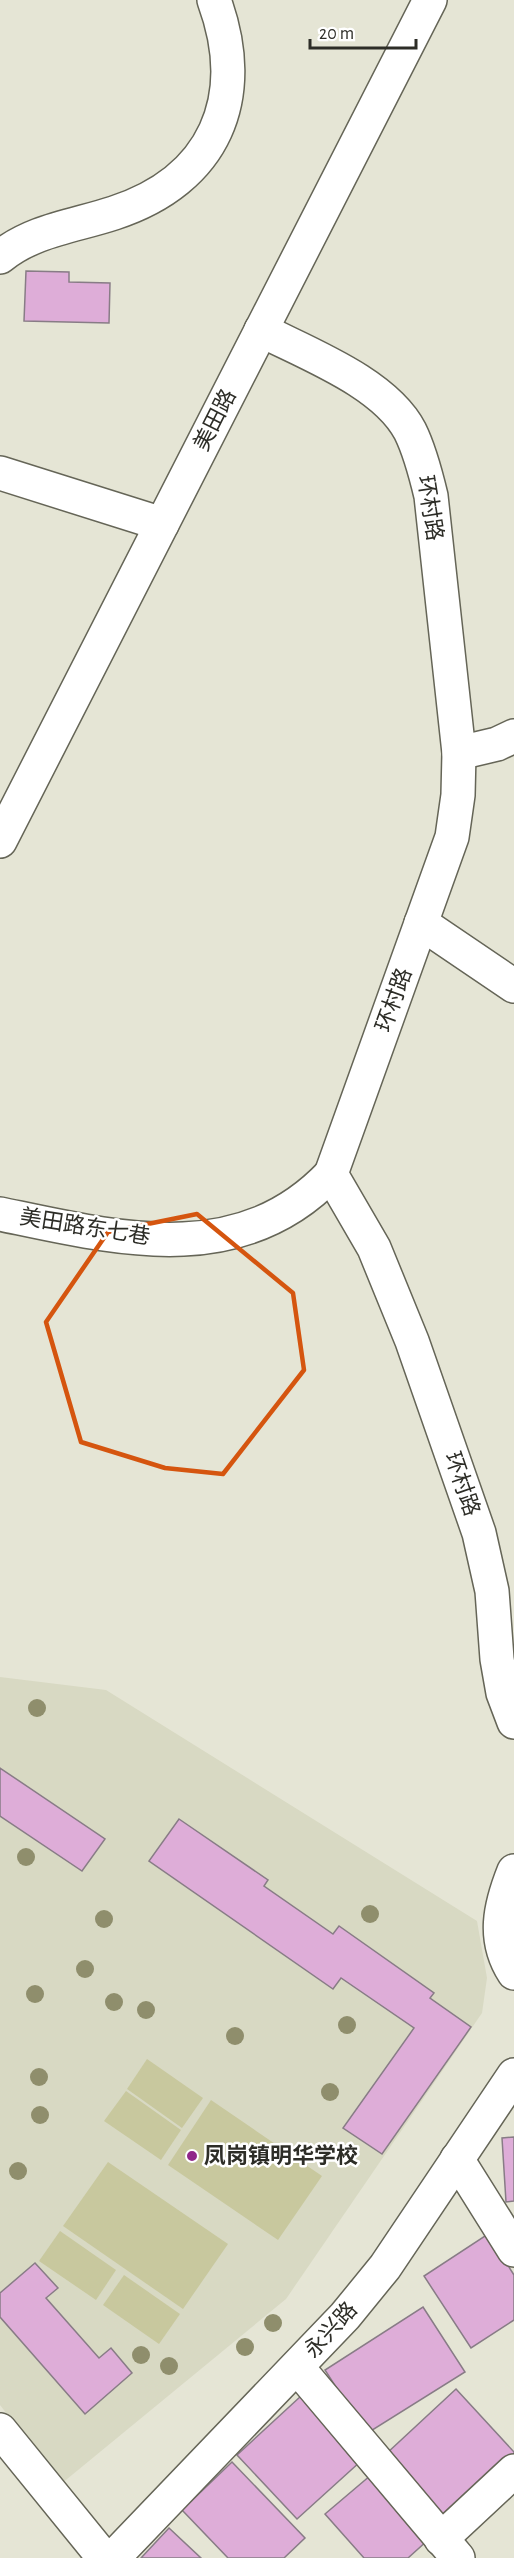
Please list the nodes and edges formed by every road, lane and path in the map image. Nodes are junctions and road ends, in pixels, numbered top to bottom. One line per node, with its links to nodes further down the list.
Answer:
1 (214, 0): 3 (street)
2 (430, 0): 4 (street, 美田路)
3 (0, 257)
4 (261, 330): 6 (street, 美田路); 8 (street, 环村路)
5 (0, 473): 6 (street)
6 (162, 524): 9 (street, 美田路)
7 (514, 736): 8 (street)
8 (459, 753): 10 (street, 环村路)
9 (0, 841)
10 (421, 923): 11 (street); 12 (street, 环村路)
11 (514, 986)
12 (331, 1174): 13 (street, 美田路东七巷); 14 (street, 环村路)
13 (0, 1214)
14 (514, 1722)
15 (514, 1871): 16 (street)
16 (514, 1973)
17 (514, 2074): 18 (street, 永兴路)
18 (457, 2159): 19 (street); 20 (street, 永兴路)
19 (514, 2250)
20 (297, 2367): 23 (street); 25 (street, 永兴路)
21 (0, 2430): 24 (street)
22 (514, 2471): 23 (street)
23 (449, 2548)
24 (104, 2558)
25 (113, 2558)

